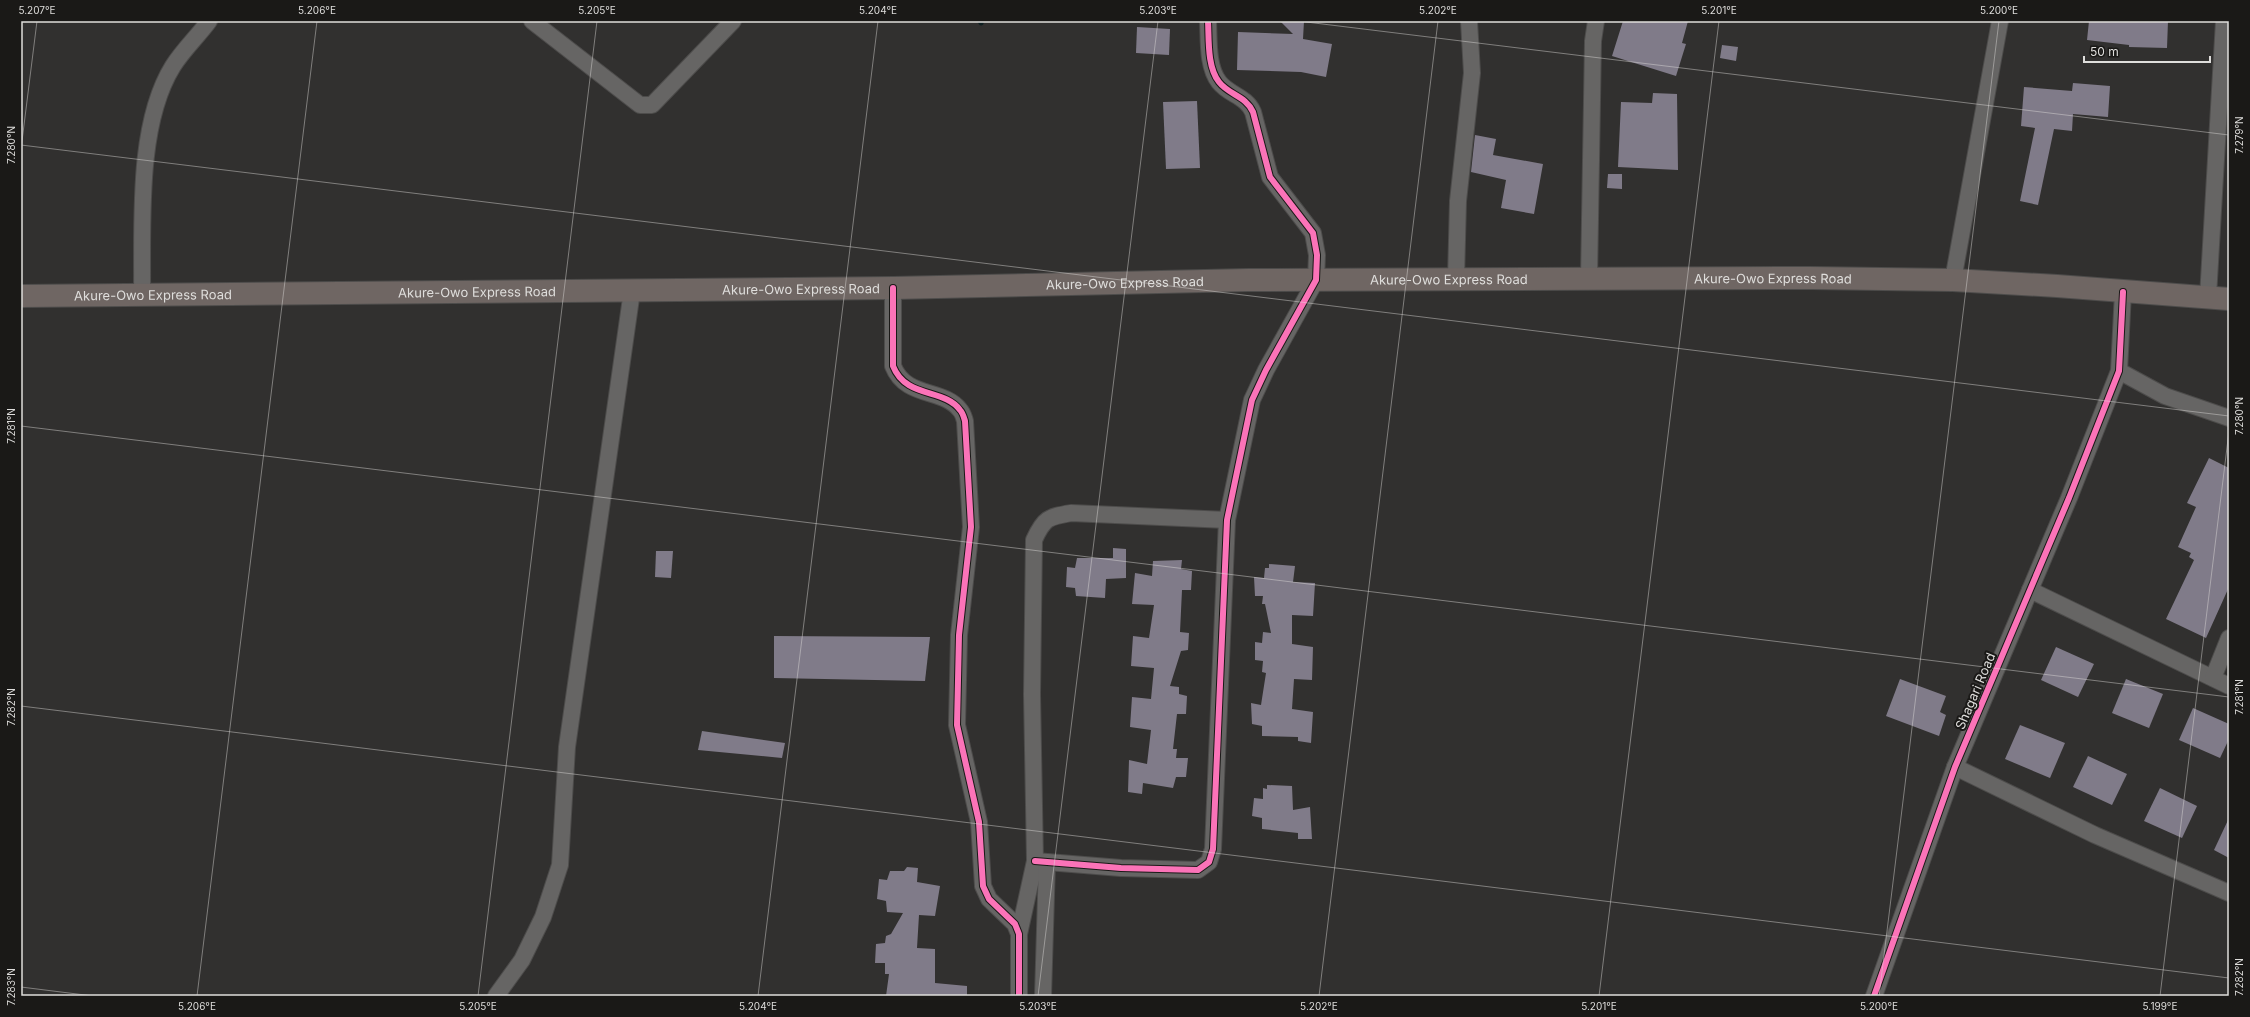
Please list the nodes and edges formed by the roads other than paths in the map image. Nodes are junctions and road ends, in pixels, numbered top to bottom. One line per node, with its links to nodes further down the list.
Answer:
1 (210, 21): 16 (street)
2 (532, 21): 3 (street)
3 (733, 21)
4 (1208, 21): 11 (street)
5 (1469, 21): 9 (street)
6 (1596, 21): 10 (street)
7 (2000, 21): 12 (street)
8 (2224, 21): 18 (street)
9 (1456, 279): 10 (highway, Akure-Owo Express Road); 11 (highway, Akure-Owo Express Road)
10 (1590, 279): 12 (highway, Akure-Owo Express Road)
11 (1316, 280): 13 (highway, Akure-Owo Express Road); 21 (street)
12 (1953, 280): 15 (highway, Akure-Owo Express Road)
13 (893, 288): 14 (highway, Akure-Owo Express Road); 29 (street)
14 (632, 291): 16 (highway, Akure-Owo Express Road); 30 (street)
15 (2123, 292): 18 (highway, Akure-Owo Express Road); 19 (street, Shagari Road)
16 (142, 294): 17 (highway, Akure-Owo Express Road)
17 (21, 296)
18 (2219, 298)
19 (2119, 371): 20 (street); 22 (street, Shagari Road)
20 (2229, 418)
21 (1227, 520): 27 (street); 27 (street)
22 (2030, 590): 24 (street); 26 (street, Shagari Road)
23 (2229, 638): 24 (street)
24 (2213, 678): 25 (street)
25 (2229, 686)
26 (1955, 767): 28 (street); 33 (street, Shagari Road)
27 (1041, 862): 29 (street); 32 (street)
28 (2229, 893)
29 (1019, 934): 31 (street)
30 (496, 996)
31 (1019, 996)
32 (1043, 996)
33 (1874, 996)

